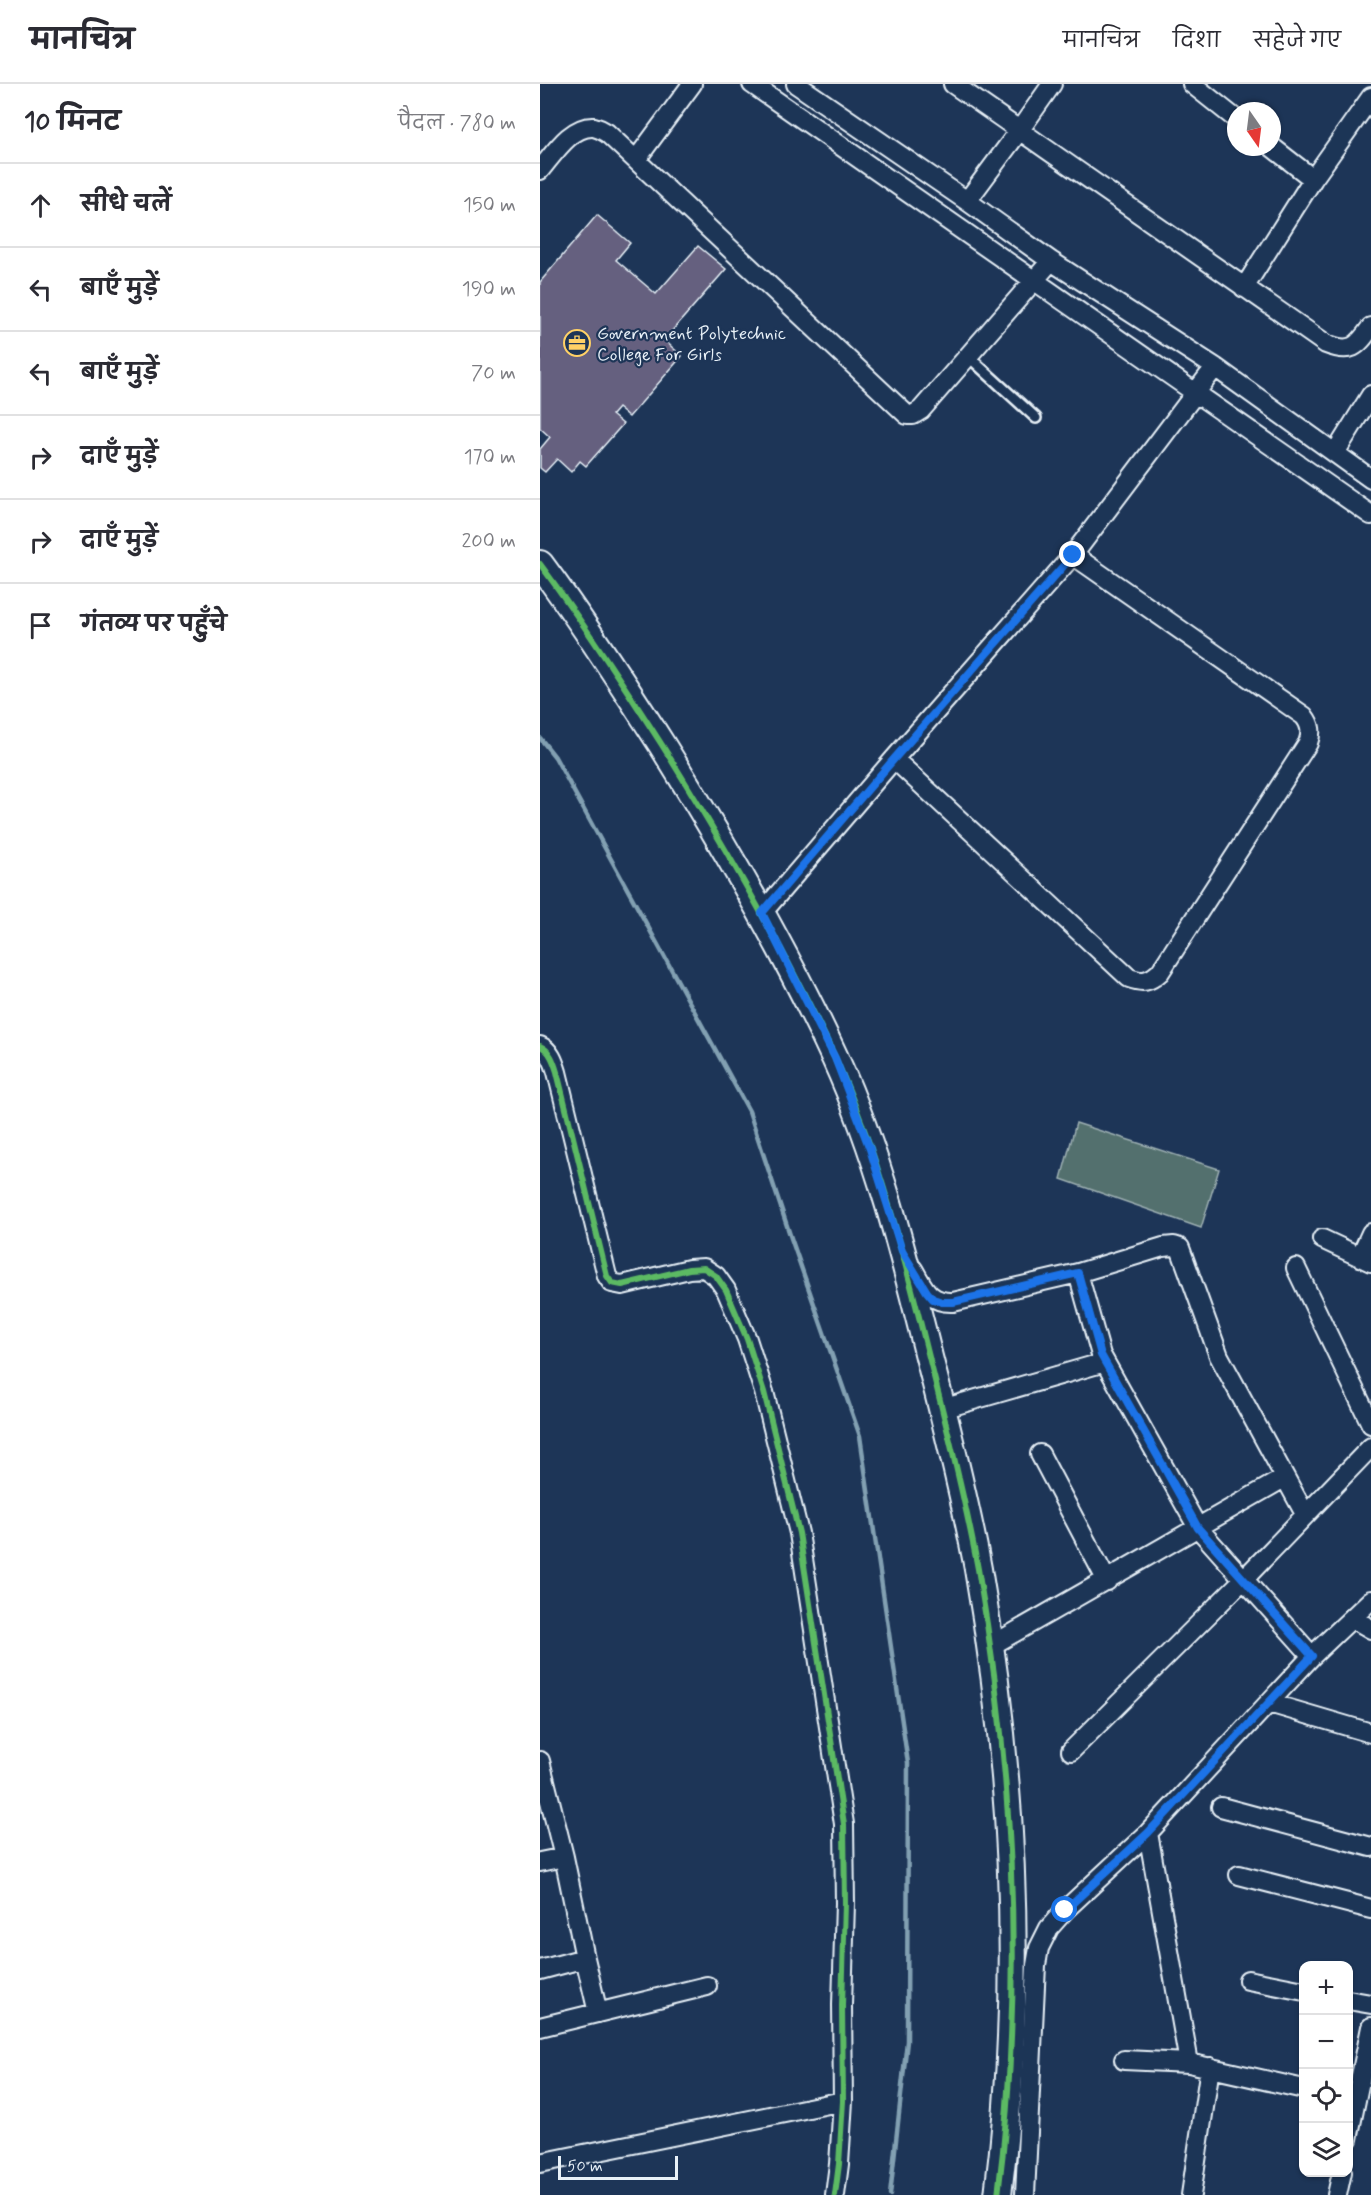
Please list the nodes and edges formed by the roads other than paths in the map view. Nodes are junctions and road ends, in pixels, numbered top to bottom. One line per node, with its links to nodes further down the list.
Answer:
1 (692, 84): 12 (street)
2 (752, 84): 17 (street)
3 (796, 84): 15 (street)
4 (952, 84): 10 (street)
5 (1052, 84): 10 (street)
6 (1192, 84): 7 (street)
7 (1216, 91): 9 (street)
8 (1371, 97): 14 (street)
9 (1227, 106)
10 (1019, 132): 15 (street); 18 (street)
11 (1281, 154): 14 (street)
12 (636, 160): 13 (street); 20 (street)
13 (540, 170)
14 (1313, 179): 18 (street)
15 (967, 201): 16 (street)
16 (1051, 261): 17 (street); 21 (street)
17 (1033, 280): 20 (street); 22 (street)
18 (1244, 288): 19 (street)
19 (1371, 327)
20 (968, 356): 24 (lane)
21 (1215, 367): 22 (street); 25 (street)
22 (1196, 393): 27 (street); 28 (street)
23 (1371, 395): 25 (street)
24 (1036, 418)
25 (1335, 453): 26 (street)
26 (1371, 479)
27 (1371, 514)
28 (1073, 555): 30 (street); 30 (street)
29 (540, 564): 31 (street)
30 (894, 759): 31 (street)
31 (762, 913): 35 (street)
32 (540, 1046): 79 (street)
33 (1371, 1233): 36 (street)
34 (1322, 1239): 36 (street)
35 (902, 1251): 38 (street); 40 (street)
36 (1365, 1260)
37 (1296, 1268): 41 (street)
38 (1078, 1273): 39 (street); 44 (street)
39 (1105, 1362): 40 (street); 46 (street)
40 (942, 1409): 52 (street)
41 (1371, 1424)
42 (1371, 1447): 45 (street)
43 (1040, 1454): 48 (street)
44 (1284, 1478): 45 (street); 46 (street)
45 (1305, 1514): 47 (street)
46 (1198, 1528): 47 (street); 48 (street)
47 (1244, 1579): 53 (street); 56 (street)
48 (1107, 1581): 52 (street)
49 (1371, 1600): 50 (street)
50 (1352, 1618): 51 (street); 53 (street)
51 (1371, 1629)
52 (989, 1647): 85 (street)
53 (1312, 1656): 54 (street)
54 (1269, 1702): 55 (street); 59 (street)
55 (1371, 1733)
56 (1071, 1750)
57 (540, 1761): 61 (street)
58 (1221, 1807): 60 (street)
59 (1148, 1833): 76 (street); 86 (street)
60 (1371, 1847)
61 (564, 1857): 62 (street); 65 (street)
62 (540, 1862)
63 (1239, 1875): 64 (street)
64 (1371, 1909)
65 (585, 1958): 66 (street); 72 (street)
66 (540, 1970)
67 (1248, 1980): 69 (street)
68 (707, 1986): 72 (street)
69 (1299, 1990)
70 (1353, 2001): 71 (street)
71 (1371, 2004)
72 (598, 2013): 73 (street)
73 (540, 2027)
74 (1371, 2027): 80 (street)
75 (1124, 2060): 76 (street)
76 (1189, 2063): 77 (street)
77 (1210, 2067): 78 (street); 87 (street)
78 (1299, 2088)
79 (843, 2101): 82 (street); 84 (street)
80 (1358, 2102): 81 (street)
81 (1352, 2123)
82 (540, 2163)
83 (1341, 2177): 88 (street)
84 (835, 2195)
85 (998, 2195)
86 (1025, 2195)
87 (1191, 2195)
88 (1337, 2195)

